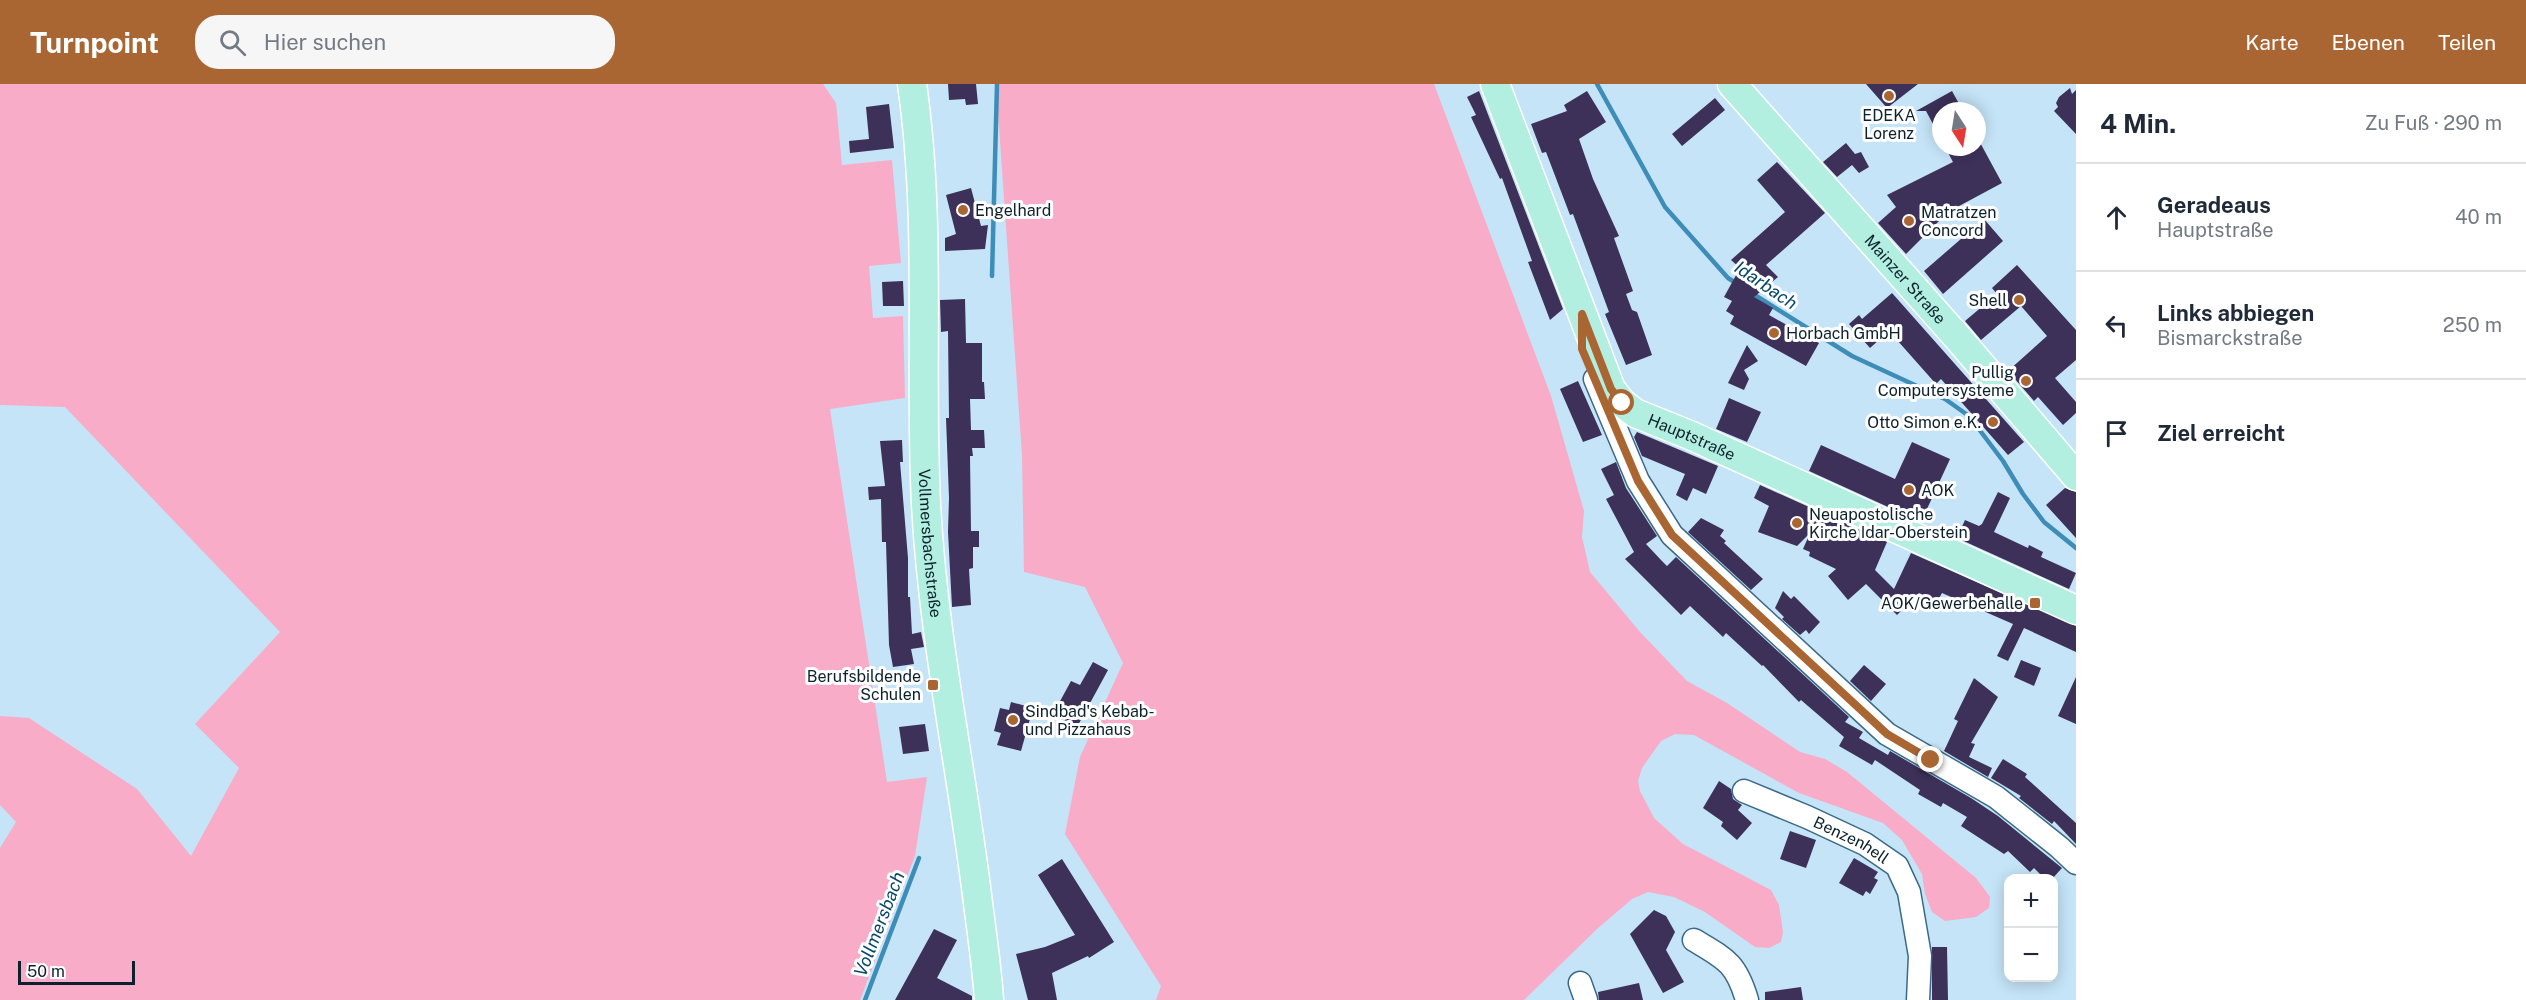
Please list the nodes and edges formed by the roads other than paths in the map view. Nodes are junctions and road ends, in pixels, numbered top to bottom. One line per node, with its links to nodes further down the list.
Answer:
1 (912, 84): 10 (main road, Vollmersbachstraße)
2 (1495, 84): 4 (main road, Hauptstraße)
3 (1732, 84): 5 (main road, Mainzer Straße)
4 (1582, 314): 6 (main road, Hauptstraße); 8 (street)
5 (2076, 476)
6 (2075, 608)
7 (1744, 791): 12 (street, Benzenhell)
8 (2076, 863)
9 (1694, 940): 11 (street)
10 (989, 1000)
11 (1747, 1000)
12 (1918, 1000)

